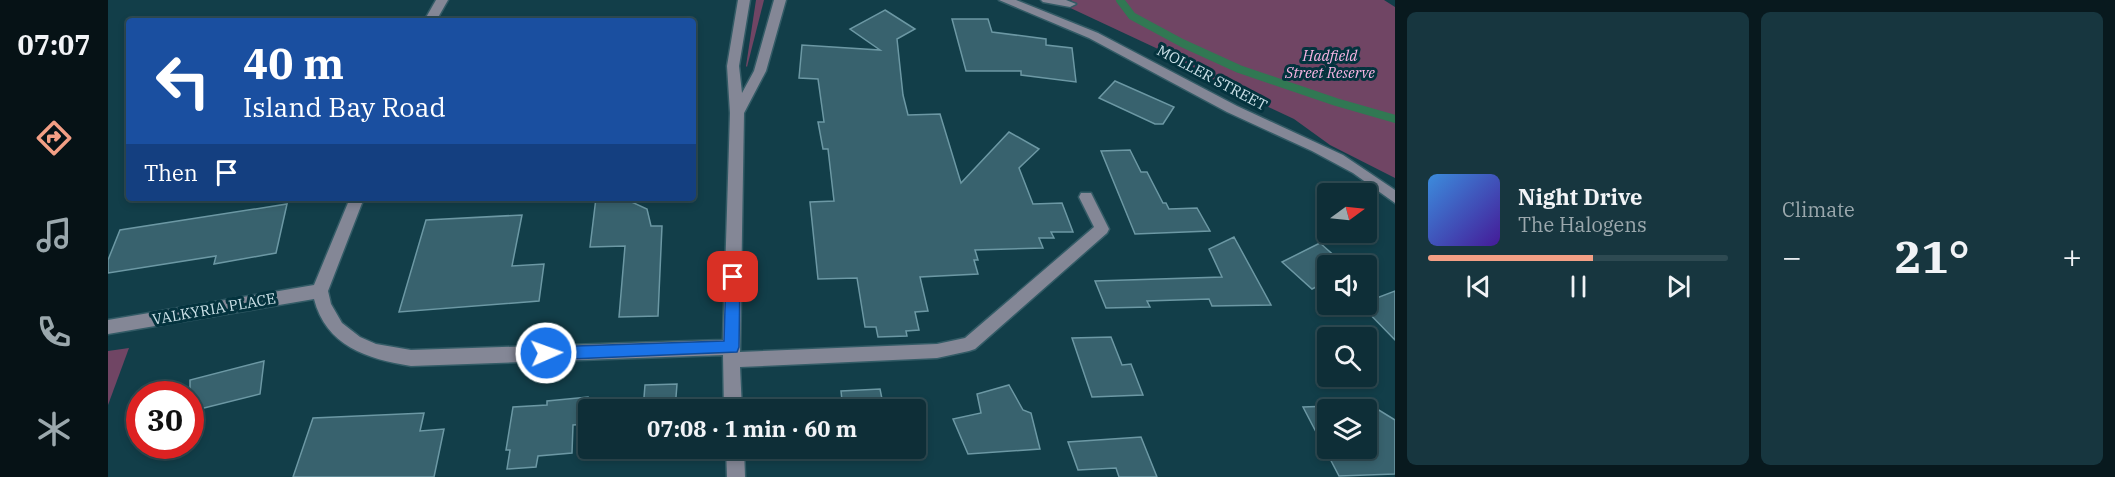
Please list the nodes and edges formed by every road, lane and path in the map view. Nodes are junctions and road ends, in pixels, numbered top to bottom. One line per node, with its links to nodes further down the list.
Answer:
1 (442, 0): 7 (street)
2 (744, 0): 8 (street)
3 (780, 0): 8 (street)
4 (1005, 0): 10 (street, MOLLER STREET)
5 (1047, 0): 6 (street)
6 (1070, 4)
7 (431, 18)
8 (737, 113): 14 (street)
9 (1086, 197): 14 (street)
10 (1395, 198)
11 (356, 201): 12 (street)
12 (320, 291): 13 (street, VALKYRIA PLACE); 14 (street)
13 (108, 327)
14 (732, 354): 15 (street)
15 (734, 399)
16 (735, 459): 17 (street)
17 (736, 477)

